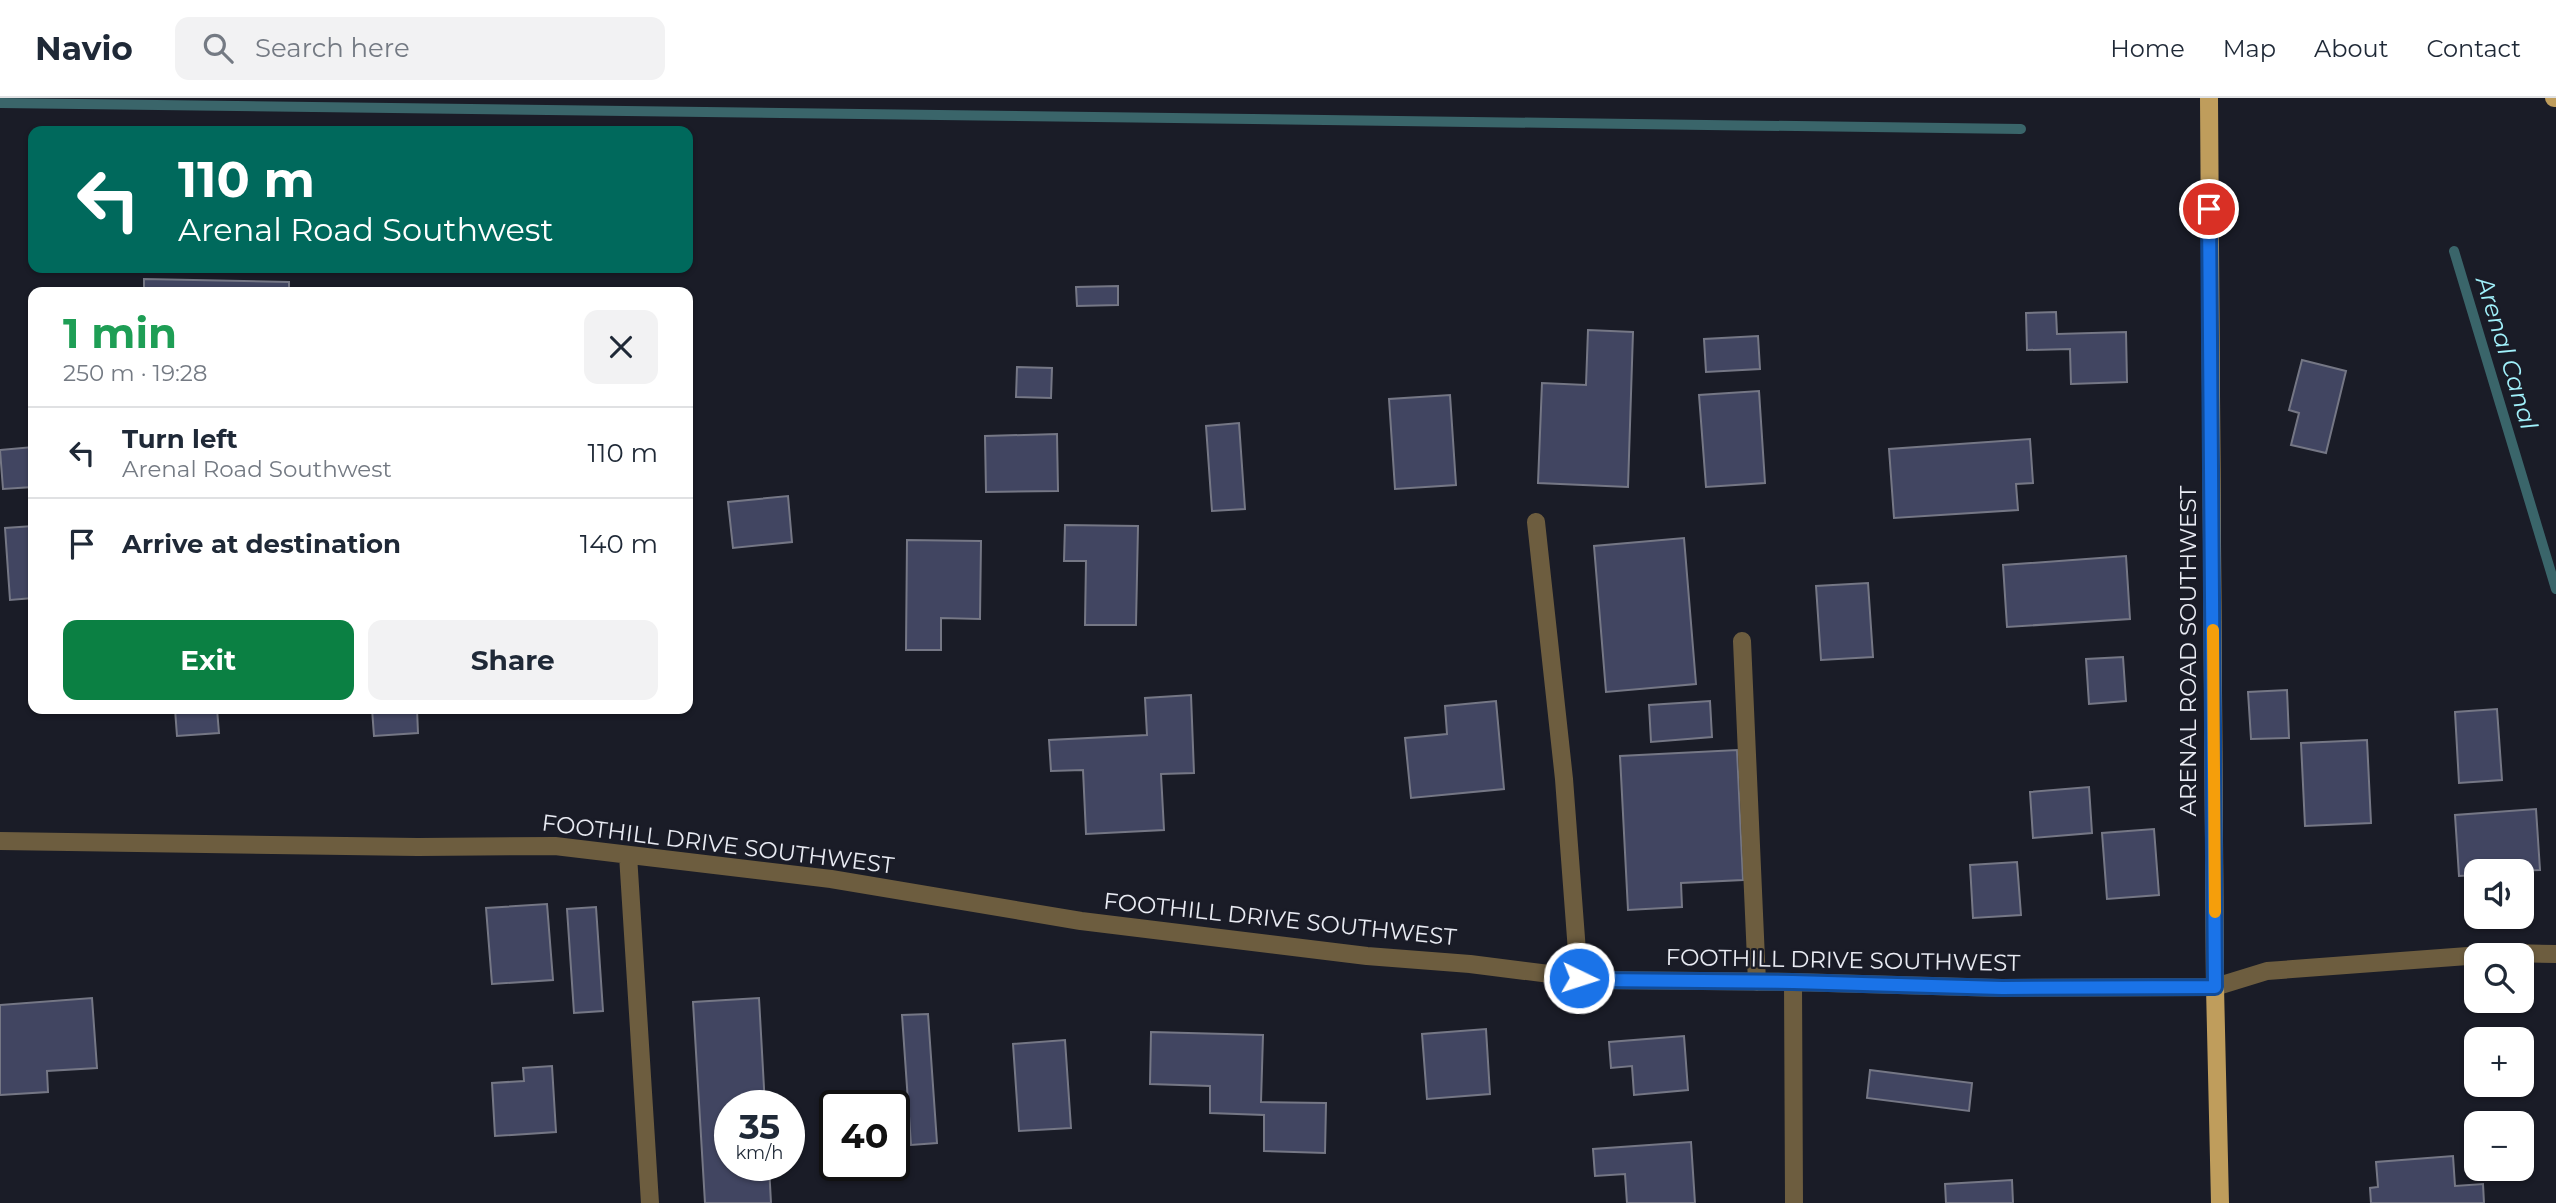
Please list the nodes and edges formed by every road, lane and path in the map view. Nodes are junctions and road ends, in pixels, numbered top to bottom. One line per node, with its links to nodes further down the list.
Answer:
1 (2208, 98): 10 (main road, ARENAL ROAD SOUTHWEST)
2 (1536, 522): 7 (street)
3 (1742, 641): 8 (street)
4 (0, 841): 5 (street, FOOTHILL DRIVE SOUTHWEST)
5 (628, 855): 7 (street, FOOTHILL DRIVE SOUTHWEST); 11 (street)
6 (2556, 954): 10 (street, FOOTHILL DRIVE SOUTHWEST)
7 (1579, 978): 8 (street, FOOTHILL DRIVE SOUTHWEST)
8 (1757, 982): 9 (street, FOOTHILL DRIVE SOUTHWEST)
9 (1793, 982): 10 (street, FOOTHILL DRIVE SOUTHWEST); 12 (street)
10 (2215, 987): 13 (main road, ARENAL ROAD SOUTHWEST)
11 (650, 1203)
12 (1794, 1203)
13 (2220, 1203)

